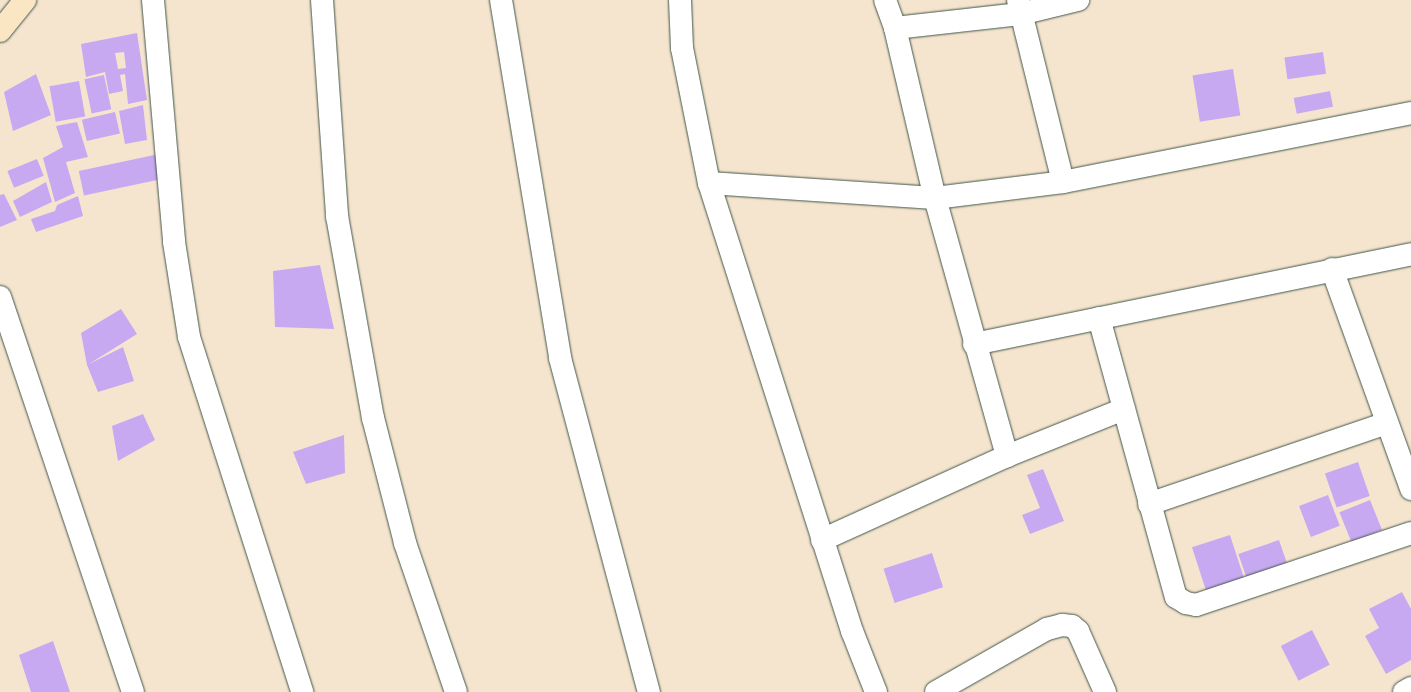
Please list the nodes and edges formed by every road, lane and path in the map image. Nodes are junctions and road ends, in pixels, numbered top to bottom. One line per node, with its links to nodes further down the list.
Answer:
1 (25, 0): 10 (street)
2 (153, 0): 29 (street)
3 (322, 0): 30 (street)
4 (501, 0): 31 (street)
5 (680, 0): 13 (street)
6 (885, 0): 9 (street)
7 (1078, 0): 8 (street)
8 (1019, 7): 9 (street); 12 (street)
9 (895, 28): 14 (street)
10 (0, 31)
11 (1411, 113): 12 (street)
12 (1063, 182): 14 (street)
13 (709, 183): 14 (street); 26 (street)
14 (935, 198): 19 (street)
15 (1411, 254): 16 (street)
16 (1332, 269): 18 (street); 21 (street)
17 (0, 297): 28 (street)
18 (1099, 318): 19 (street); 20 (street)
19 (974, 344): 22 (street)
20 (1124, 409): 22 (street); 24 (street)
21 (1387, 423): 23 (street); 24 (street)
22 (1007, 456): 26 (street)
23 (1411, 489)
24 (1149, 504): 25 (street)
25 (1411, 533)
26 (822, 540): 32 (street)
27 (1411, 688): 35 (street)
28 (133, 692)
29 (302, 692)
30 (456, 692)
31 (649, 692)
32 (876, 692)
33 (936, 692): 34 (street)
34 (1105, 692)
35 (1404, 692)

